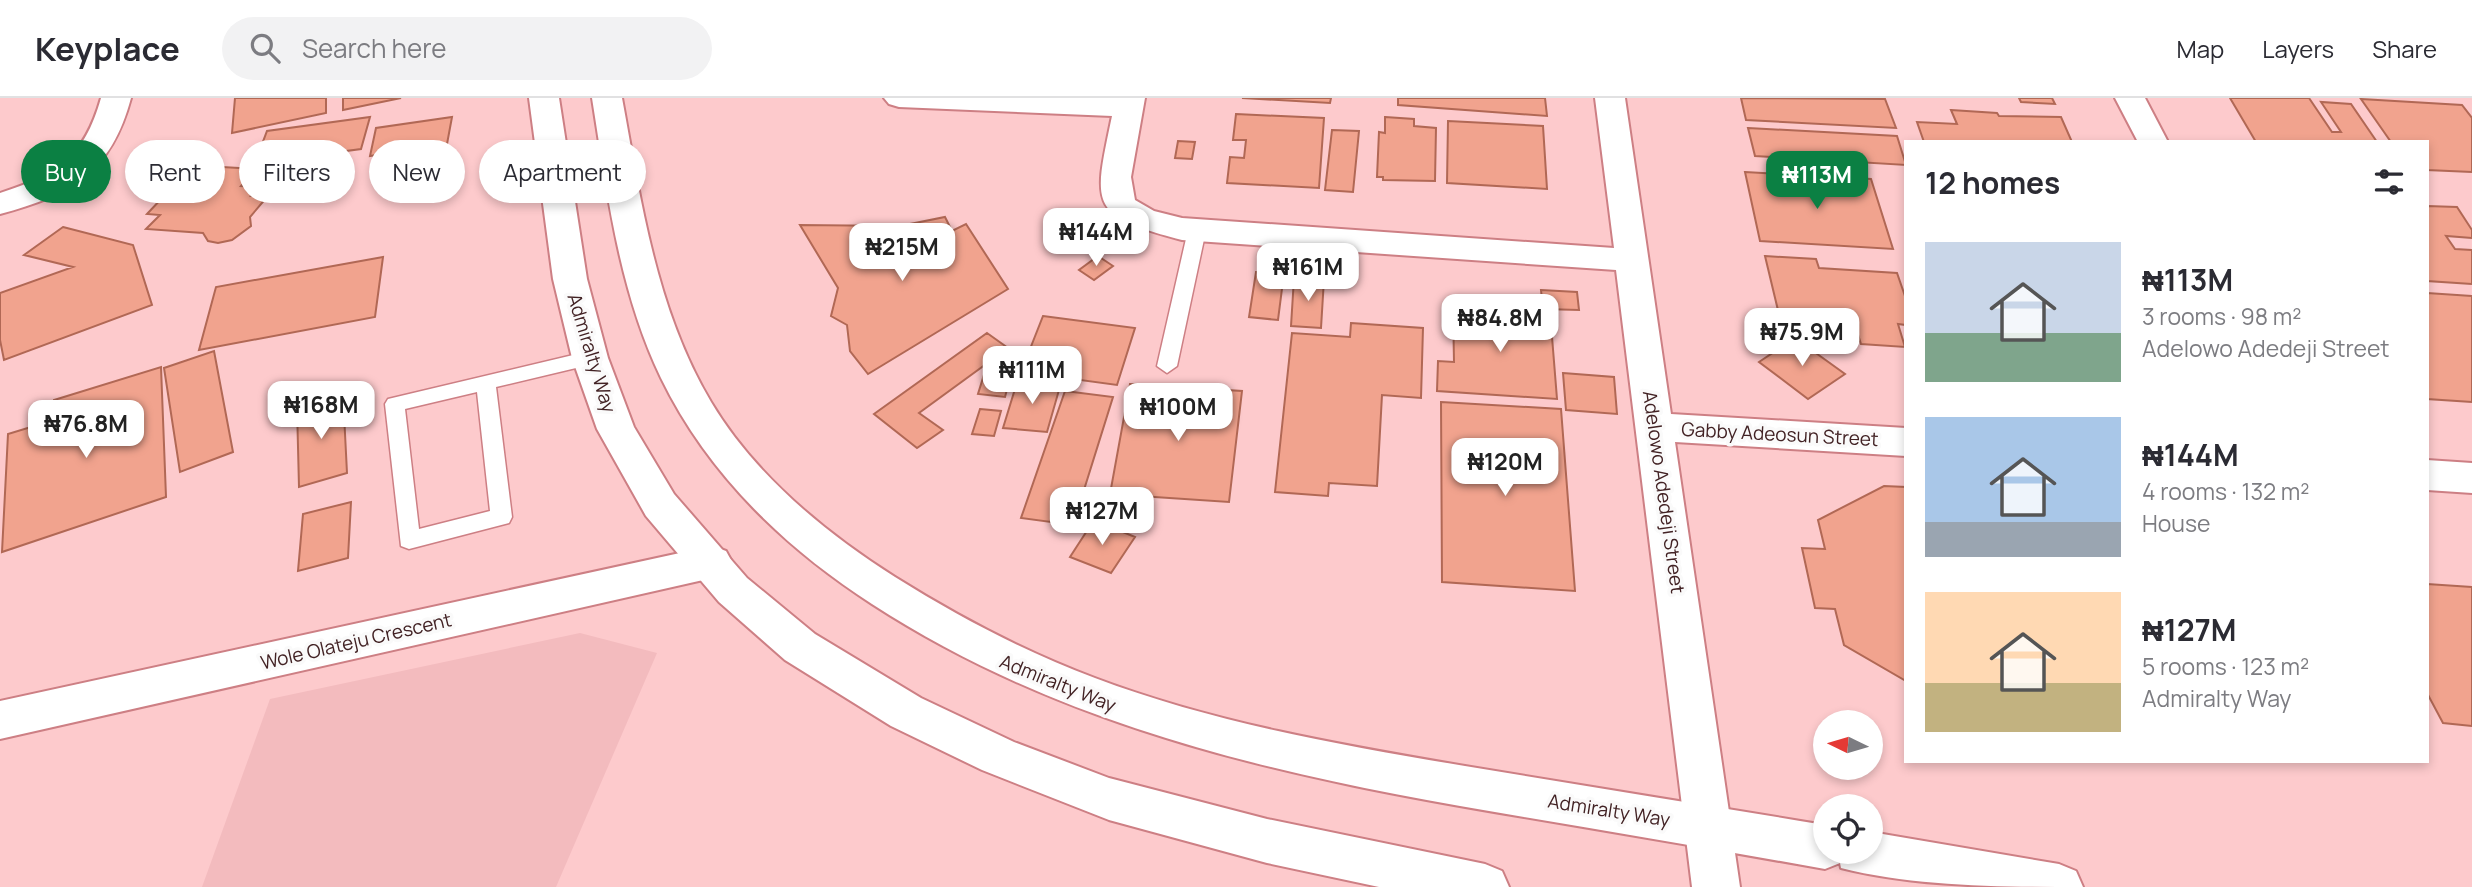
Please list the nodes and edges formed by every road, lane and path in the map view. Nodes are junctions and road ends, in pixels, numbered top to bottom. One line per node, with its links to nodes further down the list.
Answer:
1 (116, 98): 9 (main road)
2 (544, 98): 12 (main road, Admiralty Way)
3 (607, 98): 21 (main road, Admiralty Way)
4 (899, 98): 7 (main road)
5 (1610, 98): 11 (main road, Adelowo Adedeji Street)
6 (2130, 98): 8 (main road)
7 (1129, 103): 10 (main road)
8 (2152, 140)
9 (0, 204)
10 (1197, 230): 11 (main road); 13 (lane)
11 (1632, 260): 15 (main road, Adelowo Adedeji Street)
12 (590, 358): 14 (lane); 19 (main road, Admiralty Way)
13 (1167, 366)
14 (486, 383): 14 (lane)
15 (1655, 427): 16 (main road, Gabby Adeosun Street); 21 (main road, Adelowo Adedeji Street)
16 (1904, 442)
17 (2429, 475): 18 (main road)
18 (2472, 478)
19 (712, 562): 20 (main road, Wole Olateju Crescent); 24 (main road, Admiralty Way)
20 (0, 720)
21 (1708, 826): 22 (main road, Admiralty Way); 25 (main road, Adelowo Adedeji Street)
22 (1813, 845)
23 (1883, 856): 26 (main road)
24 (1485, 887)
25 (1716, 887)
26 (2059, 887)

